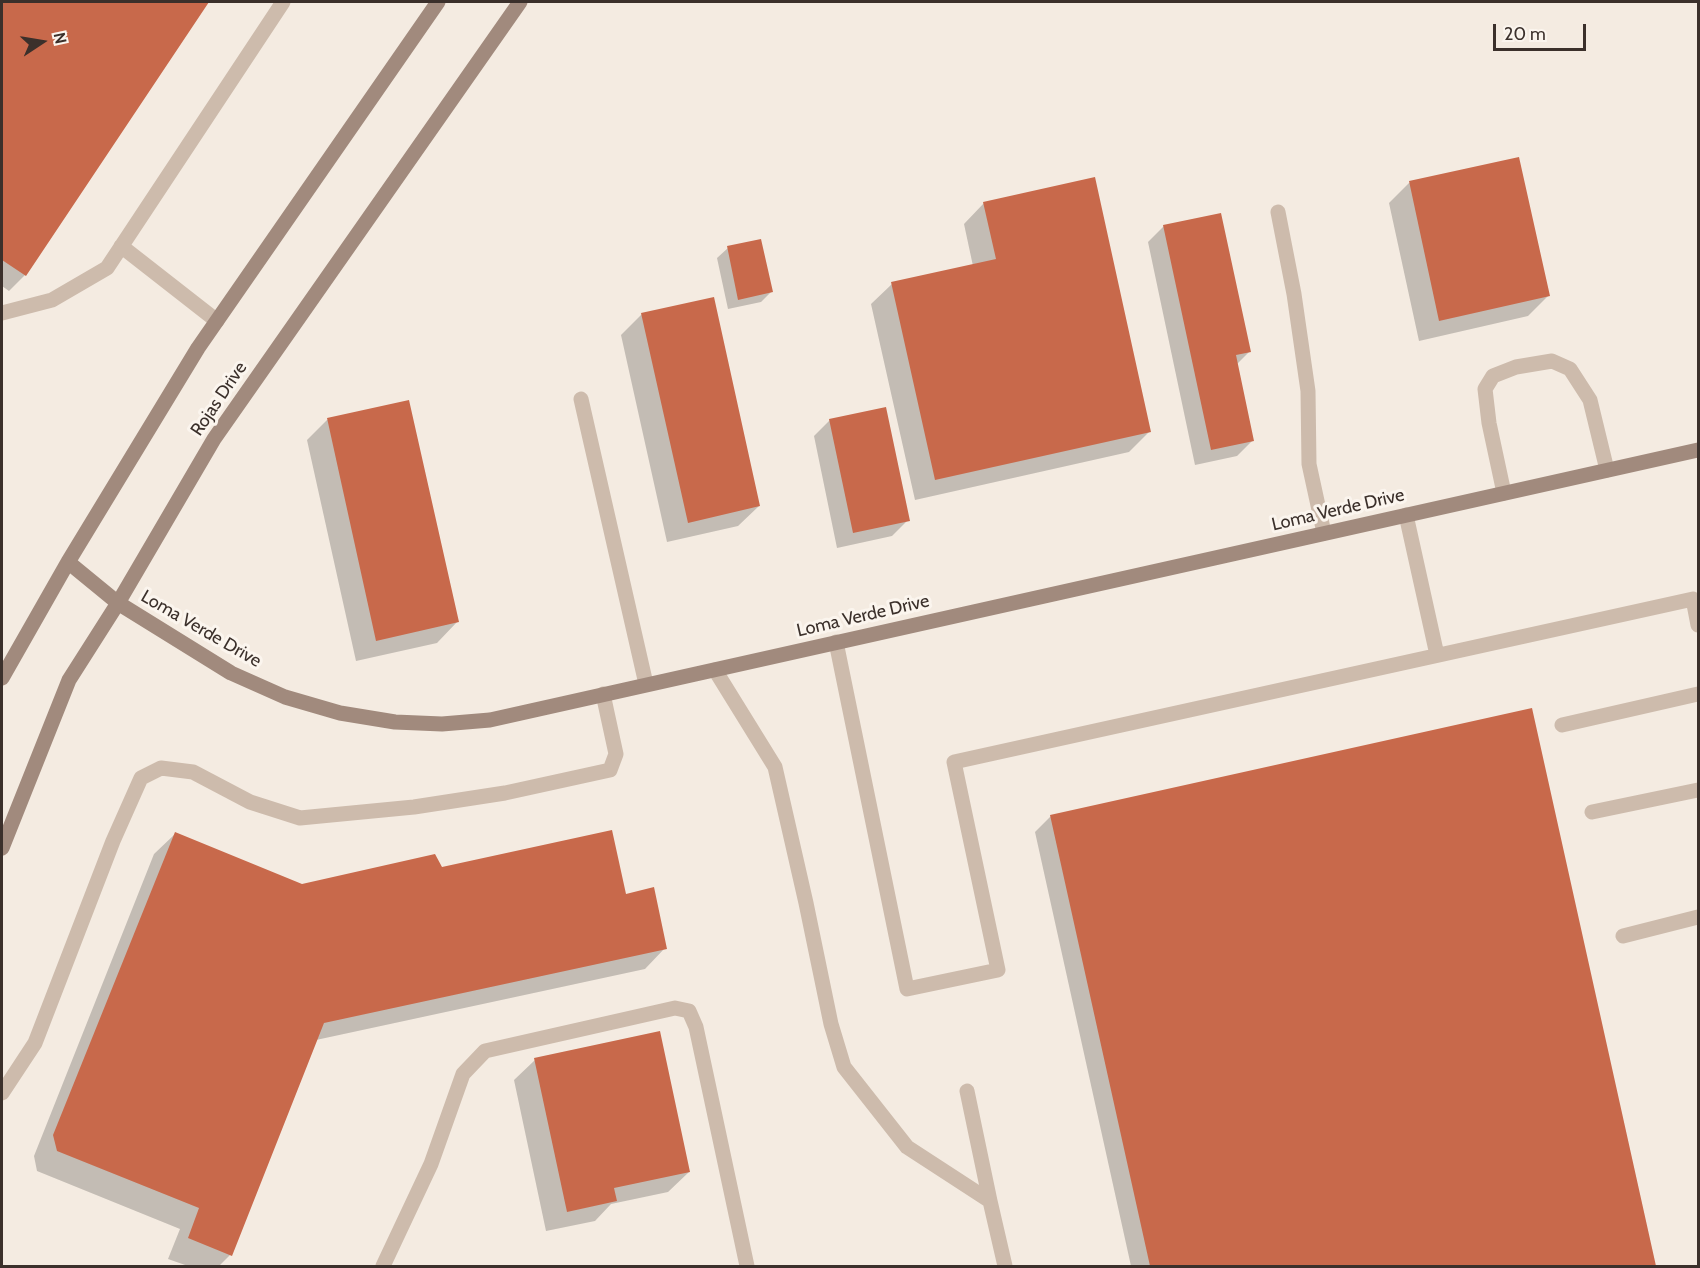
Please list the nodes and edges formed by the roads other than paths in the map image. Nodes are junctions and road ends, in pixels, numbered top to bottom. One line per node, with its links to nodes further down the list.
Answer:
1 (283, 2): 5 (lane)
2 (438, 2): 7 (main road)
3 (520, 2): 15 (main road, Rojas Drive)
4 (1278, 212): 13 (lane)
5 (121, 246): 6 (lane); 7 (lane)
6 (2, 313)
7 (217, 321): 14 (main road)
8 (581, 399): 21 (lane)
9 (1698, 450): 10 (main road, Loma Verde Drive)
10 (1607, 470): 11 (main road, Loma Verde Drive); 11 (lane)
11 (1504, 493): 12 (main road, Loma Verde Drive)
12 (1406, 515): 13 (main road, Loma Verde Drive); 18 (lane)
13 (1324, 533): 17 (main road, Loma Verde Drive)
14 (68, 562): 15 (main road, Loma Verde Drive); 20 (main road)
15 (118, 603): 22 (main road, Loma Verde Drive); 27 (main road, Rojas Drive)
16 (1698, 625): 18 (lane)
17 (836, 642): 18 (lane); 19 (main road, Loma Verde Drive)
18 (1437, 656)
19 (715, 670): 21 (main road, Loma Verde Drive); 32 (lane)
20 (2, 678)
21 (646, 684): 22 (main road, Loma Verde Drive)
22 (603, 694): 31 (lane)
23 (1698, 694): 24 (lane)
24 (1562, 725)
25 (1698, 790): 26 (lane)
26 (1592, 812)
27 (2, 848)
28 (1698, 917): 29 (lane)
29 (1623, 936)
30 (967, 1091): 32 (lane)
31 (2, 1093)
32 (990, 1201): 35 (lane)
33 (383, 1266): 34 (lane)
34 (747, 1266)
35 (1005, 1266)

